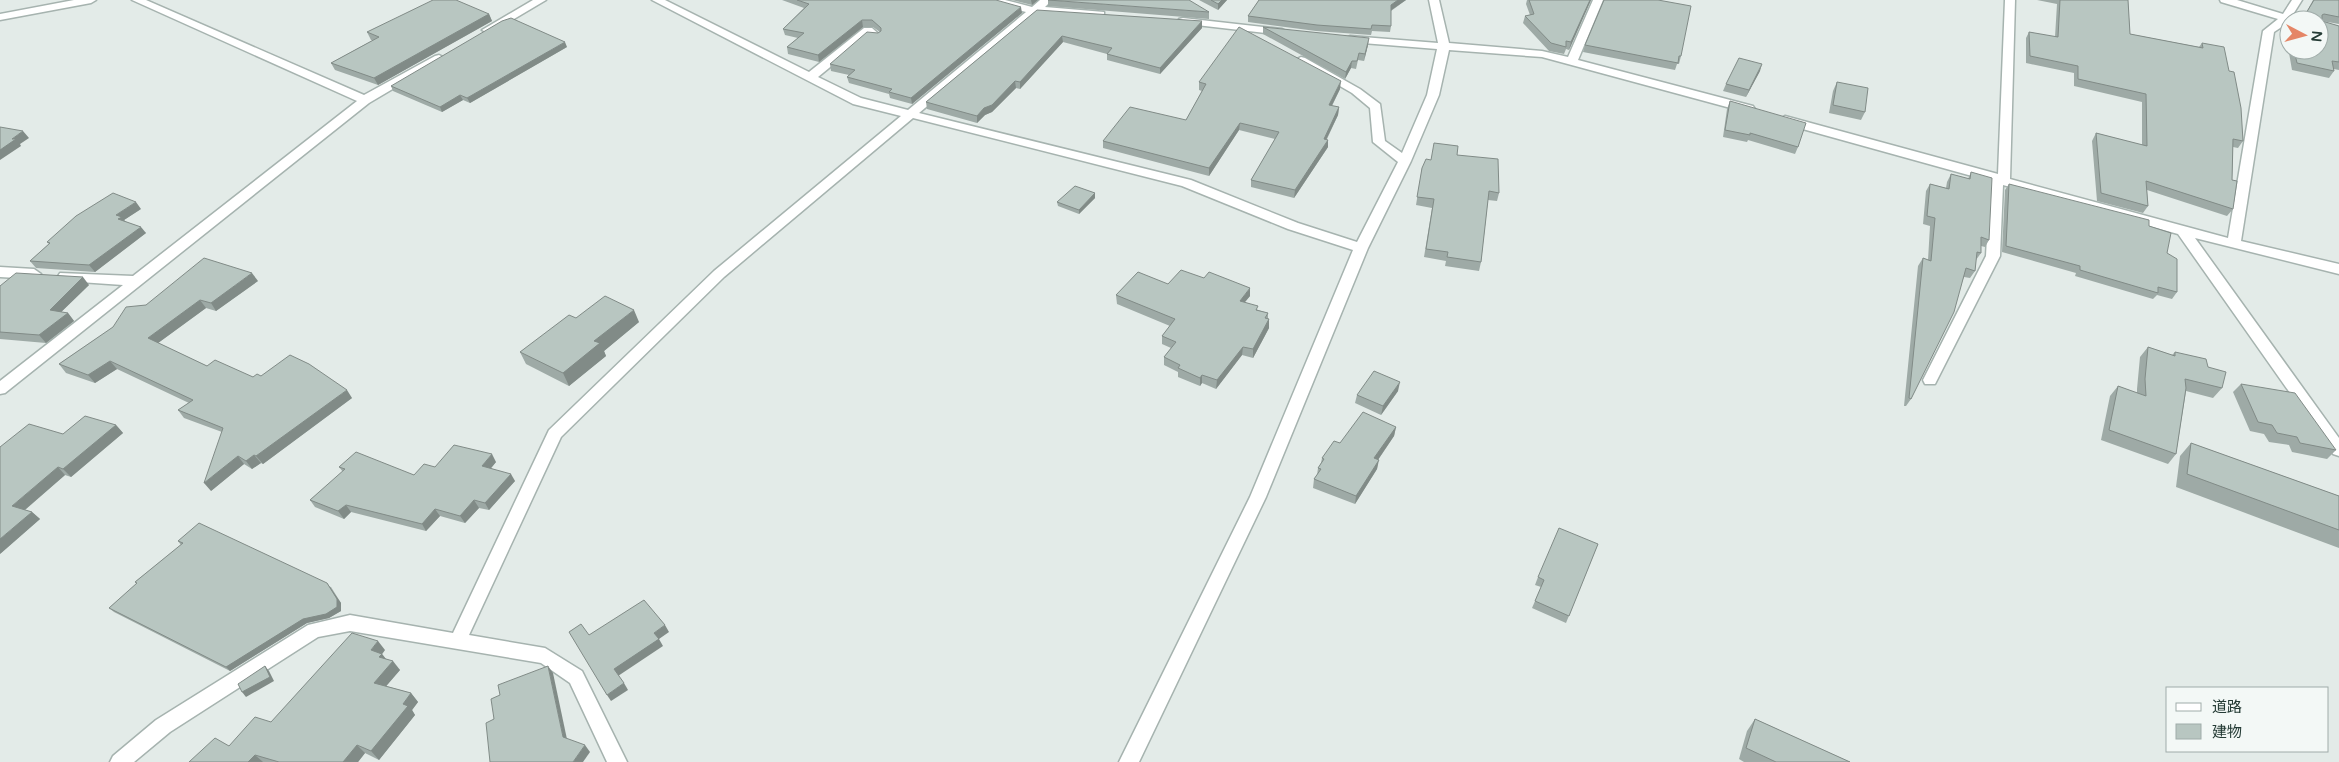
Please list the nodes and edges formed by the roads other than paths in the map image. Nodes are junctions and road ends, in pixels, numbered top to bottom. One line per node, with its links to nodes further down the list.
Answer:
1 (91, 0): 15 (street)
2 (137, 0): 29 (street)
3 (541, 0): 21 (street)
4 (656, 0): 28 (street)
5 (991, 0): 11 (street)
6 (1047, 0): 11 (street)
7 (1434, 0): 24 (street)
8 (1598, 0): 27 (street)
9 (2010, 0): 32 (street)
10 (2224, 0): 14 (street)
11 (1033, 10): 13 (street); 30 (street)
12 (1209, 12): 17 (street)
13 (1113, 15)
14 (2279, 16)
15 (0, 17)
16 (1172, 20): 17 (street)
17 (1231, 25): 19 (street); 23 (street)
18 (2279, 25): 34 (street)
19 (1297, 34)
20 (875, 36): 28 (street)
21 (474, 38)
22 (1335, 38): 24 (street)
23 (1264, 42)
24 (1444, 46): 27 (street); 31 (street)
25 (449, 52): 29 (street)
26 (1289, 54): 31 (street)
27 (1572, 61): 32 (street)
28 (810, 77): 30 (street)
29 (365, 100): 38 (street)
30 (910, 115): 35 (street); 42 (street)
31 (1405, 161): 35 (street)
32 (2000, 179): 33 (street); 39 (street)
33 (2183, 231): 34 (street); 41 (street)
34 (2234, 242): 36 (street)
35 (1361, 248): 45 (street)
36 (2339, 269)
37 (0, 272): 38 (street)
38 (138, 281): 40 (street)
39 (1930, 380)
40 (0, 389)
41 (2339, 450)
42 (458, 640): 43 (street); 44 (street)
43 (613, 760)
44 (120, 762)
45 (1129, 762)

